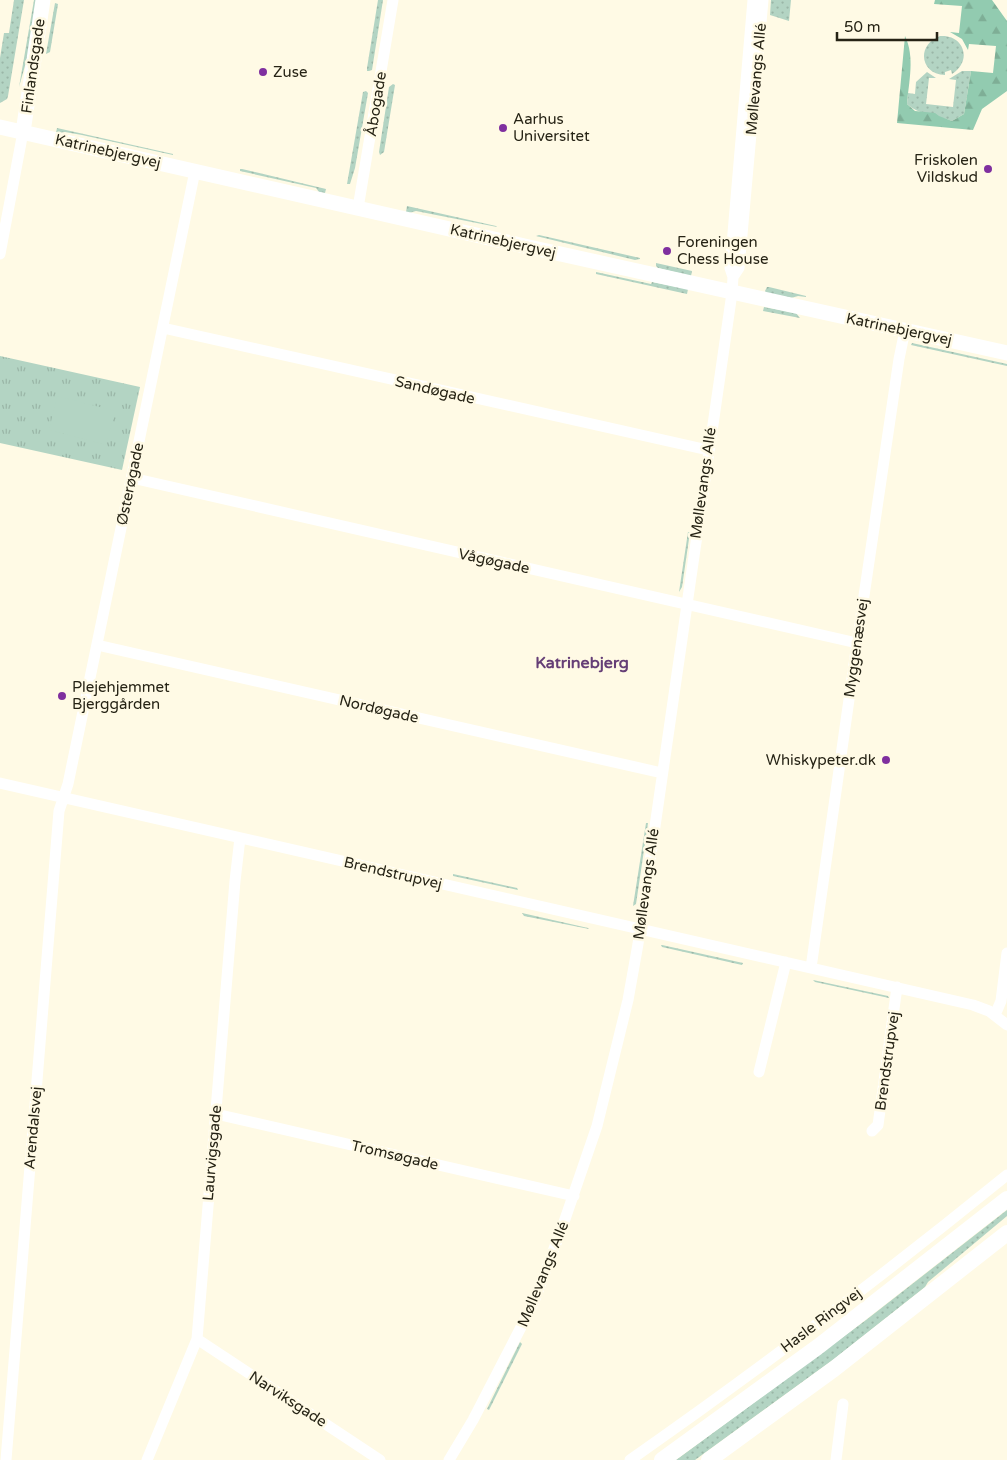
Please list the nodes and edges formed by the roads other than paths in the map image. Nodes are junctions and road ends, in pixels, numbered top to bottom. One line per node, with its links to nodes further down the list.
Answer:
1 (43, 0): 6 (street, Finlandsgade)
2 (393, 0): 8 (street, Åbogade)
3 (753, 0): 10 (street, Møllevangs Allé)
4 (763, 0): 10 (street, Møllevangs Allé)
5 (0, 127): 6 (street, Katrinebjergvej)
6 (24, 132): 7 (street, Katrinebjergvej); 9 (street)
7 (195, 171): 8 (street, Katrinebjergvej); 12 (street, Østerøgade)
8 (358, 208): 11 (street, Katrinebjergvej)
9 (0, 254)
10 (733, 277): 11 (street, Møllevangs Allé)
11 (732, 293): 13 (street, Katrinebjergvej); 15 (street, Møllevangs Allé)
12 (163, 328): 15 (street, Sandøgade); 16 (street, Østerøgade)
13 (905, 330): 14 (street, Katrinebjergvej); 18 (street, Myggenæsvej)
14 (1007, 353)
15 (708, 450): 17 (street, Møllevangs Allé)
16 (132, 478): 17 (street, Vågøgade); 19 (street, Østerøgade)
17 (686, 603): 18 (street, Vågøgade); 20 (street, Møllevangs Allé)
18 (856, 643): 27 (street, Myggenæsvej)
19 (97, 645): 20 (street, Nordøgade); 22 (street, Østerøgade)
20 (662, 772): 24 (street, Møllevangs Allé)
21 (0, 783): 22 (street, Brendstrupvej)
22 (64, 797): 23 (street, Brendstrupvej); 40 (street, Arendalsvej)
23 (240, 838): 24 (street, Brendstrupvej); 32 (street, Laurvigsgade)
24 (639, 929): 26 (street, Brendstrupvej); 35 (street, Møllevangs Allé)
25 (1007, 954): 29 (street)
26 (786, 962): 27 (street, Brendstrupvej); 31 (street)
27 (811, 968): 28 (street, Brendstrupvej)
28 (897, 987): 29 (street, Brendstrupvej); 33 (street, Brendstrupvej)
29 (995, 1015): 30 (street, Brendstrupvej)
30 (1007, 1025)
31 (759, 1072)
32 (216, 1114): 35 (street, Tromsøgade); 38 (street, Laurvigsgade)
33 (872, 1131)
34 (1007, 1175): 44 (street, Hasle Ringvej)
35 (574, 1196): 43 (street, Møllevangs Allé)
36 (1007, 1199): 45 (main road, Hasle Ringvej)
37 (1007, 1233): 46 (main road)
38 (197, 1339): 41 (street, Laurvigsgade); 42 (street, Narviksgade)
39 (843, 1404): 47 (street)
40 (6, 1460)
41 (147, 1460)
42 (380, 1460)
43 (449, 1460)
44 (630, 1460)
45 (662, 1460)
46 (709, 1460)
47 (836, 1460)

